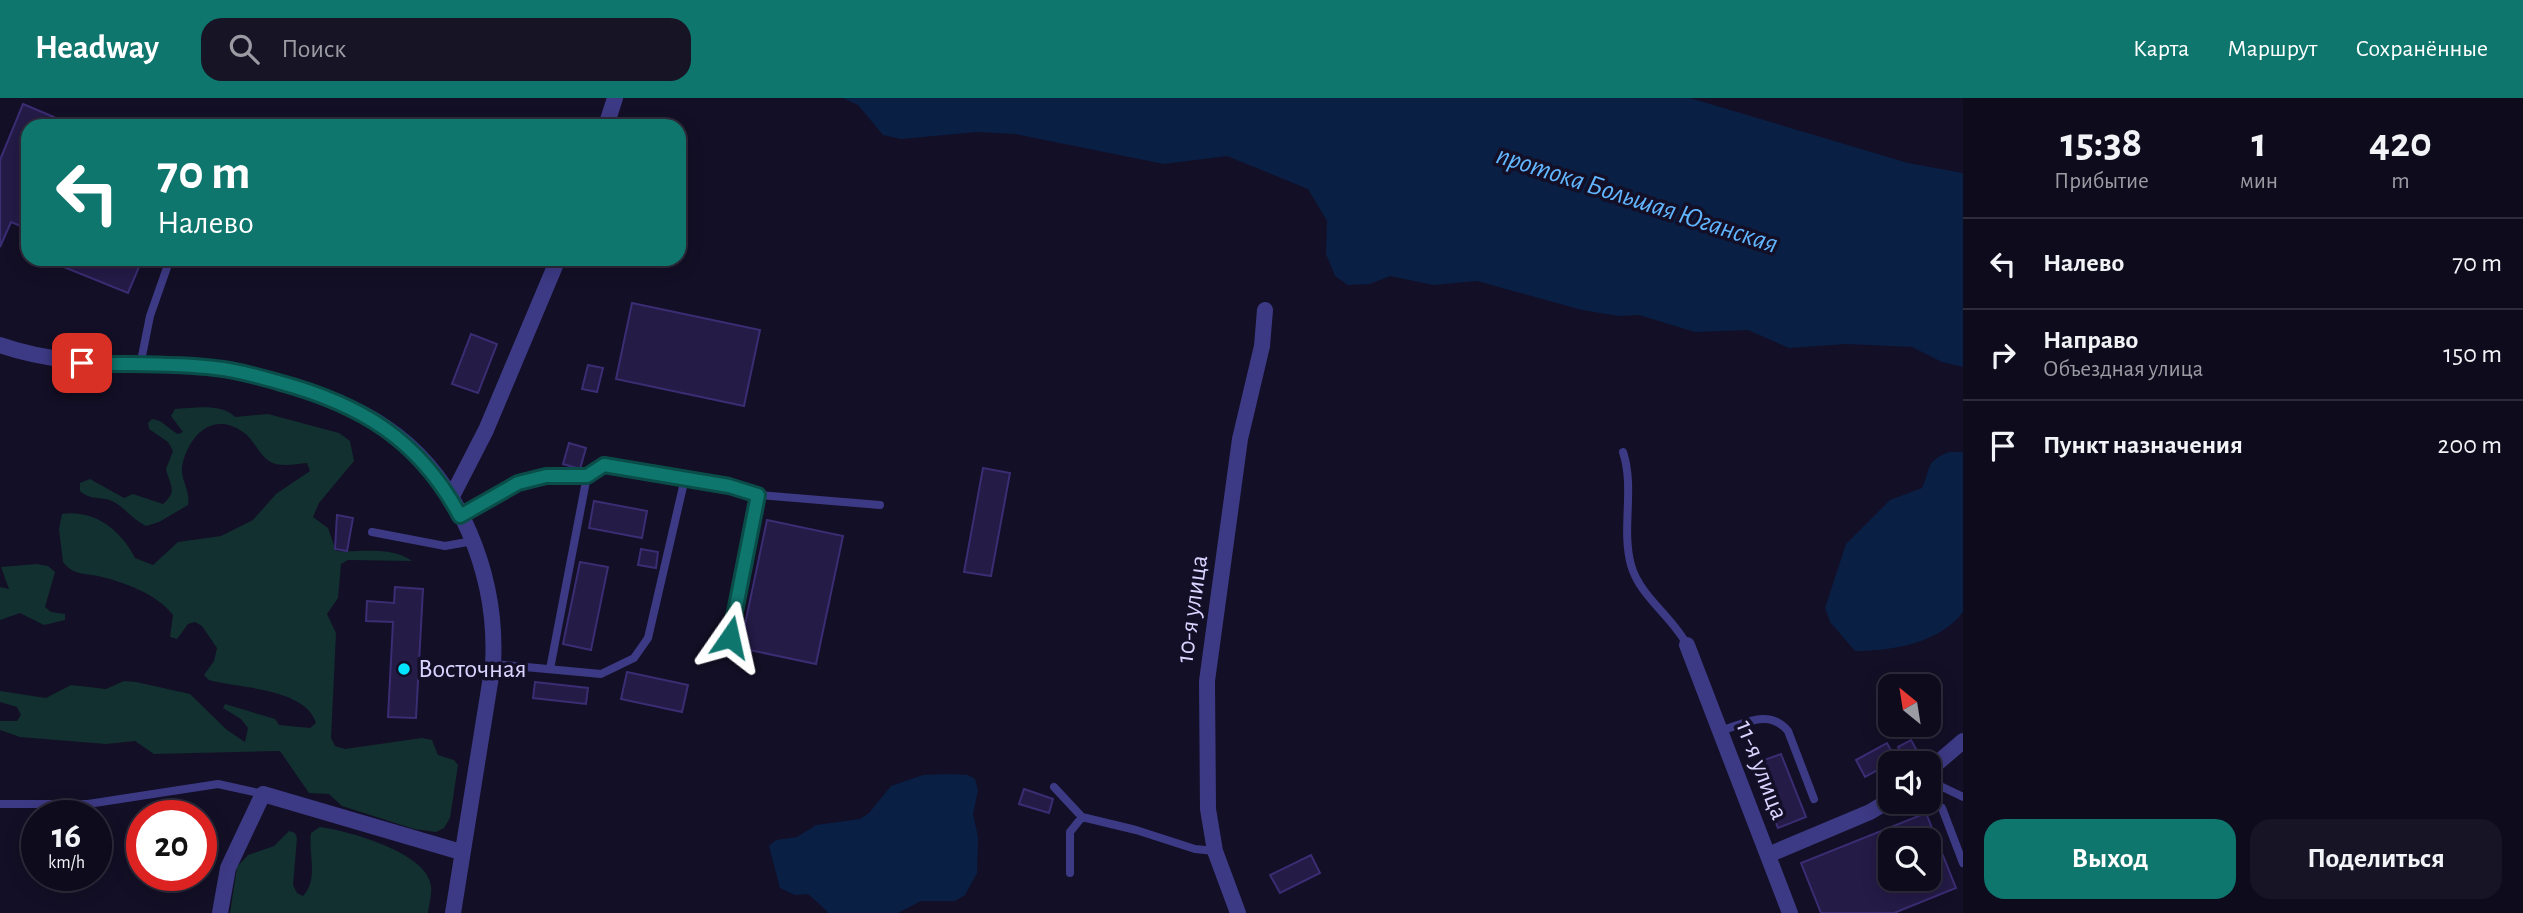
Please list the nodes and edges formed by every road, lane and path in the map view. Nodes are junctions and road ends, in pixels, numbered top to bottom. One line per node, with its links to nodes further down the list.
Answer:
1 (615, 98): 2 (street)
2 (608, 119)
3 (168, 266): 7 (lane)
4 (555, 266): 12 (street)
5 (1265, 310): 33 (street, 10-я улица)
6 (0, 345): 7 (street)
7 (140, 366): 12 (street)
8 (1623, 452): 18 (lane)
9 (587, 476): 10 (lane); 14 (lane); 20 (lane)
10 (685, 478): 11 (lane); 20 (lane)
11 (758, 495): 13 (lane); 17 (lane)
12 (451, 498): 14 (street)
13 (880, 505)
14 (460, 516): 16 (street)
15 (372, 532): 16 (lane)
16 (472, 541): 19 (street)
17 (730, 637)
18 (1687, 645): 21 (street, 11-я улица)
19 (493, 664): 20 (lane); 34 (street)
20 (550, 669)
21 (1720, 732): 28 (lane); 35 (street, 11-я улица)
22 (1963, 741): 23 (street)
23 (1941, 760)
24 (1941, 786): 27 (lane)
25 (1054, 787): 32 (lane)
26 (262, 794): 29 (lane); 34 (street); 38 (street)
27 (1963, 797)
28 (1815, 799)
29 (0, 804)
30 (1878, 807): 35 (street)
31 (1942, 808): 36 (lane)
32 (1082, 817): 33 (lane); 37 (lane)
33 (1215, 851): 40 (street, 10-я улица)
34 (461, 852): 39 (street)
35 (1768, 855): 41 (street, 11-я улица)
36 (1963, 863)
37 (1070, 873)
38 (220, 913)
39 (453, 913)
40 (1238, 913)
41 (1790, 913)

